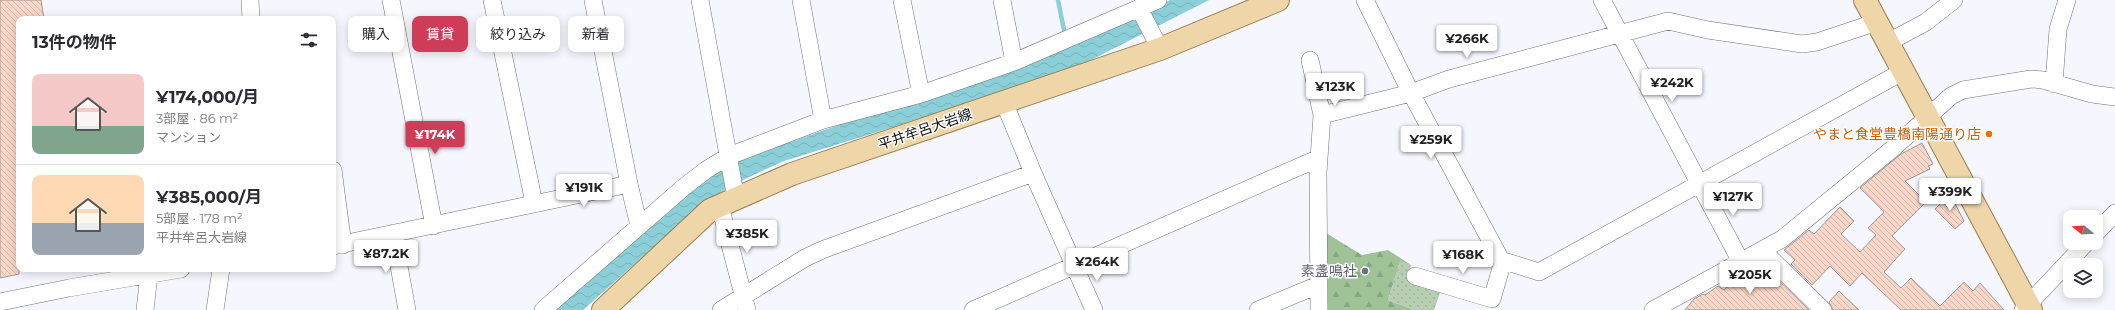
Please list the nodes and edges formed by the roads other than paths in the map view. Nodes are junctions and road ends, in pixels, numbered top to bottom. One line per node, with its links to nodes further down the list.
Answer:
1 (250, 0): 17 (street)
2 (391, 0): 42 (street)
3 (492, 0): 39 (street)
4 (593, 0): 36 (street)
5 (700, 0): 34 (street)
6 (801, 0): 32 (street)
7 (902, 0): 27 (street)
8 (1002, 0): 23 (street)
9 (1158, 0): 16 (street)
10 (1278, 0): 20 (main road, 平井牟呂大岩線)
11 (1365, 0): 26 (street)
12 (1602, 0): 19 (street)
13 (1865, 0): 18 (main road)
14 (1954, 0): 21 (street)
15 (2067, 0): 25 (street)
16 (1140, 8): 20 (street); 23 (street)
17 (251, 16)
18 (1876, 22): 19 (street); 21 (main road)
19 (1620, 34): 26 (street); 37 (street)
20 (1156, 42): 29 (main road, 平井牟呂大岩線)
21 (1887, 43): 24 (main road)
22 (1310, 60): 30 (street)
23 (1014, 62): 27 (street)
24 (1902, 72): 31 (main road); 37 (street)
25 (2054, 84): 28 (street); 31 (street)
26 (1411, 93): 30 (street); 49 (street)
27 (921, 94): 32 (street)
28 (2115, 97)
29 (1004, 102): 35 (street); 38 (main road, 平井牟呂大岩線)
30 (1322, 115): 33 (street)
31 (1928, 117): 48 (street); 60 (main road)
32 (823, 120): 34 (street)
33 (1319, 158): 51 (street); 56 (street)
34 (728, 160): 38 (street); 43 (street)
35 (1032, 173): 51 (street); 58 (street)
36 (628, 184): 39 (street); 43 (street)
37 (1699, 185): 49 (street); 50 (street)
38 (729, 198): 58 (street); 65 (main road, 平井牟呂大岩線)
39 (534, 204): 42 (street)
40 (2115, 213): 44 (street)
41 (336, 216): 46 (street)
42 (434, 226): 45 (street)
43 (639, 226): 64 (street)
44 (2103, 226)
45 (393, 233): 46 (street); 63 (street)
46 (338, 246)
47 (2080, 250): 60 (street)
48 (1763, 251): 50 (street); 72 (street)
49 (1503, 261): 55 (street)
50 (1741, 262): 59 (street)
51 (1074, 267): 67 (street); 68 (street)
52 (165, 272): 54 (street)
53 (221, 272): 62 (street)
54 (149, 275): 57 (street); 61 (street)
55 (1415, 276)
56 (1318, 285): 69 (street); 70 (street)
57 (0, 302)
58 (745, 303): 66 (street)
59 (1676, 305): 71 (street)
60 (2027, 308)
61 (145, 310)
62 (215, 310)
63 (407, 310)
64 (543, 310)
65 (602, 310)
66 (721, 310)
67 (973, 310)
68 (1094, 310)
69 (1258, 310)
70 (1319, 310)
71 (1652, 310)
72 (1824, 310)

